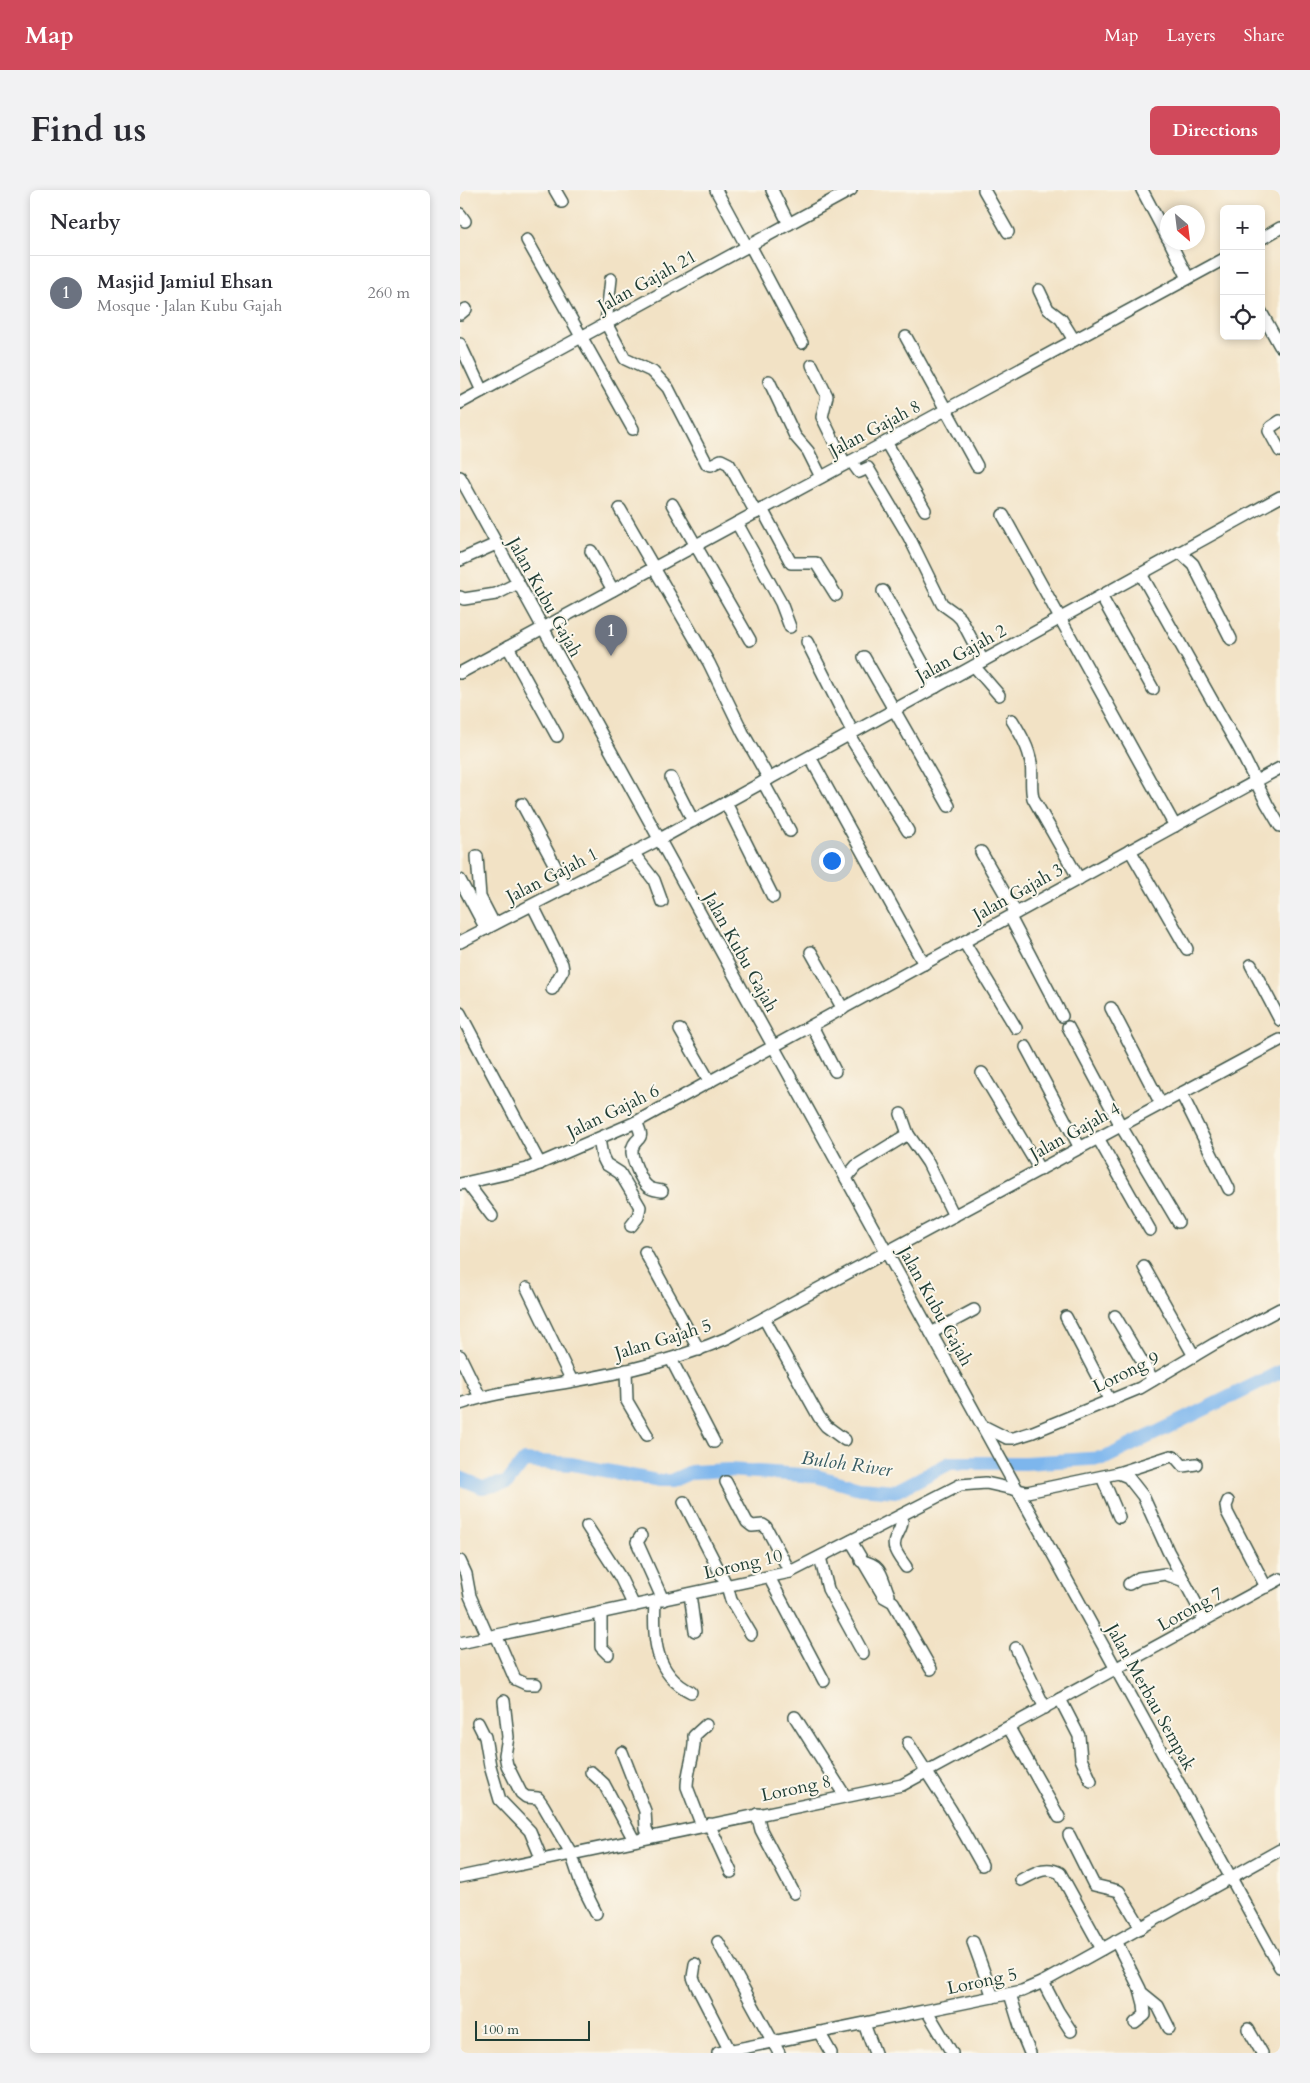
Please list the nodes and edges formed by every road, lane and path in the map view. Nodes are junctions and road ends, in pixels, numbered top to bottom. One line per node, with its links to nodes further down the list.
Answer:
1 (555, 190): 8 (street)
2 (716, 190): 15 (street)
3 (772, 190): 9 (street)
4 (851, 190): 7 (street, Jalan Gajah 21)
5 (984, 190): 12 (street)
6 (1142, 190): 10 (street)
7 (830, 195): 9 (street, Jalan Gajah 21)
8 (562, 202)
9 (789, 224): 15 (street, Jalan Gajah 21)
10 (1160, 224)
11 (1280, 228): 13 (street)
12 (1008, 232)
13 (1265, 237)
14 (527, 240): 23 (street)
15 (749, 246): 22 (street, Jalan Gajah 21); 26 (street)
16 (1174, 250): 18 (street)
17 (1220, 261): 18 (street, Jalan Gajah 8)
18 (1188, 278): 25 (street, Jalan Gajah 8)
19 (611, 279): 22 (street)
20 (1039, 290): 25 (street)
21 (1265, 319): 28 (street)
22 (606, 323): 23 (street, Jalan Gajah 21); 46 (street)
23 (582, 336): 31 (street, Jalan Gajah 21); 35 (street)
24 (906, 338): 33 (street)
25 (1074, 340): 33 (street, Jalan Gajah 8)
26 (802, 342)
27 (460, 344): 31 (street)
28 (1280, 346)
29 (812, 365): 38 (street)
30 (769, 381): 41 (street)
31 (482, 391): 32 (street, Jalan Gajah 21)
32 (460, 403)
33 (946, 410): 36 (street, Jalan Gajah 8); 39 (street)
34 (1280, 421): 37 (street)
35 (633, 429)
36 (886, 442): 38 (street, Jalan Gajah 8); 45 (street)
37 (1280, 451)
38 (852, 460): 41 (street, Jalan Gajah 8); 70 (street)
39 (977, 466)
40 (460, 477): 49 (street, Jalan Kubu Gajah)
41 (821, 477): 46 (street, Jalan Gajah 8)
42 (1280, 497): 52 (street, Jalan Gajah 2)
43 (672, 504): 50 (street)
44 (620, 509): 54 (street)
45 (925, 510)
46 (759, 511): 48 (street, Jalan Gajah 8); 59 (street)
47 (1002, 515): 62 (street)
48 (737, 523): 50 (street, Jalan Gajah 8); 63 (street)
49 (496, 544): 53 (street); 56 (street, Jalan Kubu Gajah)
50 (695, 546): 54 (street, Jalan Gajah 8); 66 (street)
51 (590, 550): 57 (street)
52 (1180, 552): 55 (street, Jalan Gajah 2); 65 (street)
53 (460, 560)
54 (654, 568): 57 (street, Jalan Gajah 8); 82 (street)
55 (1141, 574): 60 (street, Jalan Gajah 2); 83 (street)
56 (518, 583): 61 (street); 64 (street, Jalan Kubu Gajah)
57 (613, 590): 64 (street, Jalan Gajah 8)
58 (883, 591): 72 (street)
59 (836, 595)
60 (1101, 596): 62 (street, Jalan Gajah 2); 73 (street)
61 (460, 597)
62 (1060, 619): 70 (street, Jalan Gajah 2); 88 (street)
63 (790, 627)
64 (542, 628): 68 (street, Jalan Gajah 8); 92 (street, Jalan Kubu Gajah)
65 (1231, 639)
66 (750, 640)
67 (807, 642): 77 (street)
68 (508, 647): 71 (street, Jalan Gajah 8); 78 (street)
69 (864, 657): 75 (street)
70 (978, 663): 72 (street, Jalan Gajah 2); 74 (street)
71 (460, 673)
72 (936, 687): 75 (street, Jalan Gajah 2)
73 (1153, 689)
74 (999, 695)
75 (894, 710): 77 (street, Jalan Gajah 2); 86 (street)
76 (1012, 720): 97 (street)
77 (851, 734): 79 (street, Jalan Gajah 2); 91 (street)
78 (557, 736)
79 (810, 757): 82 (street, Jalan Gajah 2); 109 (street)
80 (1280, 768): 83 (street, Jalan Gajah 3)
81 (671, 778): 87 (street)
82 (766, 781): 84 (street, Jalan Gajah 2); 90 (street)
83 (1255, 781): 88 (street, Jalan Gajah 3); 89 (street)
84 (726, 803): 87 (street, Jalan Gajah 2); 100 (street)
85 (522, 804): 99 (street)
86 (949, 806)
87 (693, 821): 92 (street, Jalan Gajah 2)
88 (1175, 826): 93 (street, Jalan Gajah 3)
89 (1280, 826)
90 (790, 831)
91 (908, 831)
92 (660, 839): 95 (street, Jalan Gajah 1); 122 (street, Jalan Kubu Gajah)
93 (1130, 850): 97 (street, Jalan Gajah 3); 107 (street)
94 (981, 852): 103 (street)
95 (633, 853): 99 (street, Jalan Gajah 1); 101 (street)
96 (478, 856): 104 (street)
97 (1079, 879): 103 (street, Jalan Gajah 3)
98 (460, 880): 104 (street)
99 (567, 888): 102 (street, Jalan Gajah 1)
100 (773, 897)
101 (662, 902)
102 (533, 906): 104 (street, Jalan Gajah 1); 111 (street)
103 (1013, 915): 106 (street, Jalan Gajah 3); 115 (street)
104 (490, 927): 105 (street, Jalan Gajah 1)
105 (460, 942)
106 (964, 942): 109 (street, Jalan Gajah 3); 119 (street)
107 (1186, 948)
108 (811, 952): 113 (street)
109 (924, 964): 113 (street, Jalan Gajah 3)
110 (1251, 964): 116 (street)
111 (552, 989)
112 (1111, 1008): 128 (street)
113 (843, 1009): 117 (street, Jalan Gajah 3)
114 (460, 1013): 136 (street)
115 (1062, 1016)
116 (1280, 1020)
117 (812, 1026): 122 (street, Jalan Gajah 3); 124 (street)
118 (1068, 1026): 131 (street)
119 (1016, 1028)
120 (680, 1030): 126 (street)
121 (1280, 1040): 127 (street, Jalan Gajah 4)
122 (773, 1047): 126 (street, Jalan Gajah 6); 138 (street, Jalan Kubu Gajah)
123 (1026, 1047): 135 (street)
124 (835, 1071)
125 (982, 1073): 137 (street)
126 (710, 1082): 130 (street, Jalan Gajah 6)
127 (1181, 1093): 128 (street, Jalan Gajah 4); 140 (street)
128 (1161, 1104): 131 (street, Jalan Gajah 4)
129 (901, 1114): 132 (street)
130 (636, 1122): 134 (street, Jalan Gajah 6); 141 (street)
131 (1121, 1126): 133 (street, Jalan Gajah 4); 144 (street)
132 (908, 1134): 138 (street); 143 (street)
133 (1098, 1138): 135 (street, Jalan Gajah 4); 146 (street)
134 (599, 1139): 136 (street, Jalan Gajah 6); 145 (street)
135 (1080, 1148): 137 (street, Jalan Gajah 4)
136 (540, 1164): 139 (street, Jalan Gajah 6)
137 (1040, 1170): 143 (street, Jalan Gajah 4)
138 (846, 1178): 148 (street, Jalan Kubu Gajah)
139 (464, 1184): 142 (street)
140 (1229, 1189)
141 (662, 1191)
142 (492, 1216)
143 (954, 1216): 148 (street, Jalan Gajah 4)
144 (1178, 1222)
145 (631, 1226)
146 (1150, 1230)
147 (645, 1252): 157 (street)
148 (887, 1253): 155 (street, Jalan Gajah 5); 156 (street, Jalan Kubu Gajah)
149 (1144, 1267): 159 (street)
150 (527, 1288): 163 (street)
151 (1280, 1309): 159 (street, Lorong 9)
152 (974, 1310): 156 (street)
153 (1115, 1316): 162 (street)
154 (1066, 1317): 165 (street)
155 (764, 1318): 157 (street, Jalan Gajah 5); 169 (street)
156 (931, 1333): 167 (street, Jalan Kubu Gajah)
157 (699, 1350): 160 (street, Jalan Gajah 5)
158 (460, 1356): 164 (street)
159 (1194, 1356): 162 (street, Lorong 9)
160 (671, 1359): 161 (street, Jalan Gajah 5); 170 (street)
161 (626, 1370): 163 (street, Jalan Gajah 5); 168 (street)
162 (1153, 1380): 165 (street, Lorong 9)
163 (572, 1381): 164 (street, Jalan Gajah 5)
164 (480, 1397): 166 (street, Jalan Gajah 5)
165 (1110, 1401): 167 (street, Lorong 9)
166 (460, 1404)
167 (981, 1426): 171 (street, Jalan Kubu Gajah)
168 (647, 1435)
169 (844, 1440)
170 (714, 1442)
171 (991, 1443): 176 (street, Jalan Merbau Sempak)
172 (1196, 1464): 173 (street, Lorong 10)
173 (1118, 1473): 174 (street, Lorong 10); 190 (street)
174 (1102, 1477): 176 (street, Lorong 10); 180 (street)
175 (726, 1482): 187 (street)
176 (1015, 1486): 179 (street, Lorong 10); 207 (street, Jalan Merbau Sempak)
177 (1228, 1501): 193 (street)
178 (684, 1502): 192 (street)
179 (902, 1515): 183 (street, Lorong 10); 186 (street)
180 (1119, 1517)
181 (587, 1526): 196 (street)
182 (641, 1536): 195 (street)
183 (851, 1541): 184 (street, Lorong 10); 206 (street)
184 (820, 1557): 187 (street, Lorong 10); 204 (street)
185 (460, 1561): 201 (street)
186 (906, 1567)
187 (790, 1572): 188 (street, Lorong 10)
188 (769, 1577): 192 (street, Lorong 10); 208 (street)
189 (1280, 1580): 193 (street, Lorong 7)
190 (1184, 1581): 191 (street); 198 (street)
191 (1129, 1584)
192 (727, 1586): 194 (street, Lorong 10); 200 (street)
193 (1266, 1587): 198 (street, Lorong 7)
194 (690, 1594): 195 (street, Lorong 10); 199 (street)
195 (659, 1600): 196 (street, Lorong 10); 210 (street)
196 (634, 1606): 197 (street, Lorong 10)
197 (601, 1613): 201 (street, Lorong 10); 205 (street)
198 (1205, 1620): 207 (street, Lorong 7)
199 (695, 1631)
200 (751, 1634)
201 (492, 1636): 202 (street, Lorong 10); 209 (street)
202 (460, 1643)
203 (1016, 1648): 213 (street)
204 (863, 1653)
205 (608, 1654)
206 (930, 1669)
207 (1116, 1669): 211 (street, Lorong 8); 236 (street, Jalan Merbau Sempak)
208 (824, 1682)
209 (536, 1684)
210 (692, 1692)
211 (1060, 1699): 213 (street, Lorong 8); 222 (street)
212 (504, 1701): 231 (street)
213 (1045, 1708): 217 (street, Lorong 8)
214 (795, 1717): 223 (street)
215 (478, 1723): 232 (street)
216 (706, 1725): 226 (street)
217 (1009, 1728): 221 (street, Lorong 8); 225 (street)
218 (908, 1743): 221 (street)
219 (622, 1752): 228 (street)
220 (591, 1772): 229 (street)
221 (927, 1772): 223 (street, Lorong 8); 233 (street)
222 (1091, 1781)
223 (845, 1796): 224 (street, Lorong 8)
224 (757, 1814): 226 (street, Lorong 8); 238 (street)
225 (1059, 1817)
226 (706, 1825): 228 (street, Lorong 8); 234 (street)
227 (1069, 1836): 240 (street)
228 (650, 1837): 229 (street, Lorong 8)
229 (634, 1840): 231 (street, Lorong 8)
230 (1280, 1850): 236 (street, Lorong 5)
231 (571, 1853): 232 (street, Lorong 8); 239 (street)
232 (542, 1860): 235 (street, Lorong 8)
233 (982, 1865)
234 (731, 1872)
235 (460, 1877)
236 (1230, 1878): 240 (street, Lorong 5); 246 (street, Jalan Merbau Sempak)
237 (1021, 1880): 244 (street)
238 (794, 1893)
239 (596, 1913)
240 (1141, 1928): 241 (street, Lorong 5)
241 (1116, 1941): 244 (street, Lorong 5); 248 (street)
242 (718, 1942): 258 (street)
243 (973, 1942): 250 (street)
244 (1102, 1949): 247 (street, Lorong 5)
245 (695, 1964): 259 (street)
246 (1280, 1967)
247 (1043, 1982): 249 (street, Lorong 5); 256 (street)
248 (1140, 1990): 252 (street); 254 (street)
249 (1010, 1994): 250 (street, Lorong 5); 265 (street)
250 (993, 1997): 251 (street, Lorong 5)
251 (927, 2011): 253 (street, Lorong 5); 264 (street)
252 (1135, 2023)
253 (864, 2024): 257 (street, Lorong 5); 263 (street)
254 (1169, 2028)
255 (1248, 2029): 266 (street)
256 (1071, 2031)
257 (819, 2032): 258 (street, Lorong 5); 262 (street)
258 (773, 2042): 259 (street, Lorong 5); 261 (street)
259 (731, 2052): 260 (street, Lorong 5)
260 (718, 2053)
261 (779, 2053)
262 (831, 2053)
263 (875, 2053)
264 (952, 2053)
265 (1030, 2053)
266 (1262, 2053)

